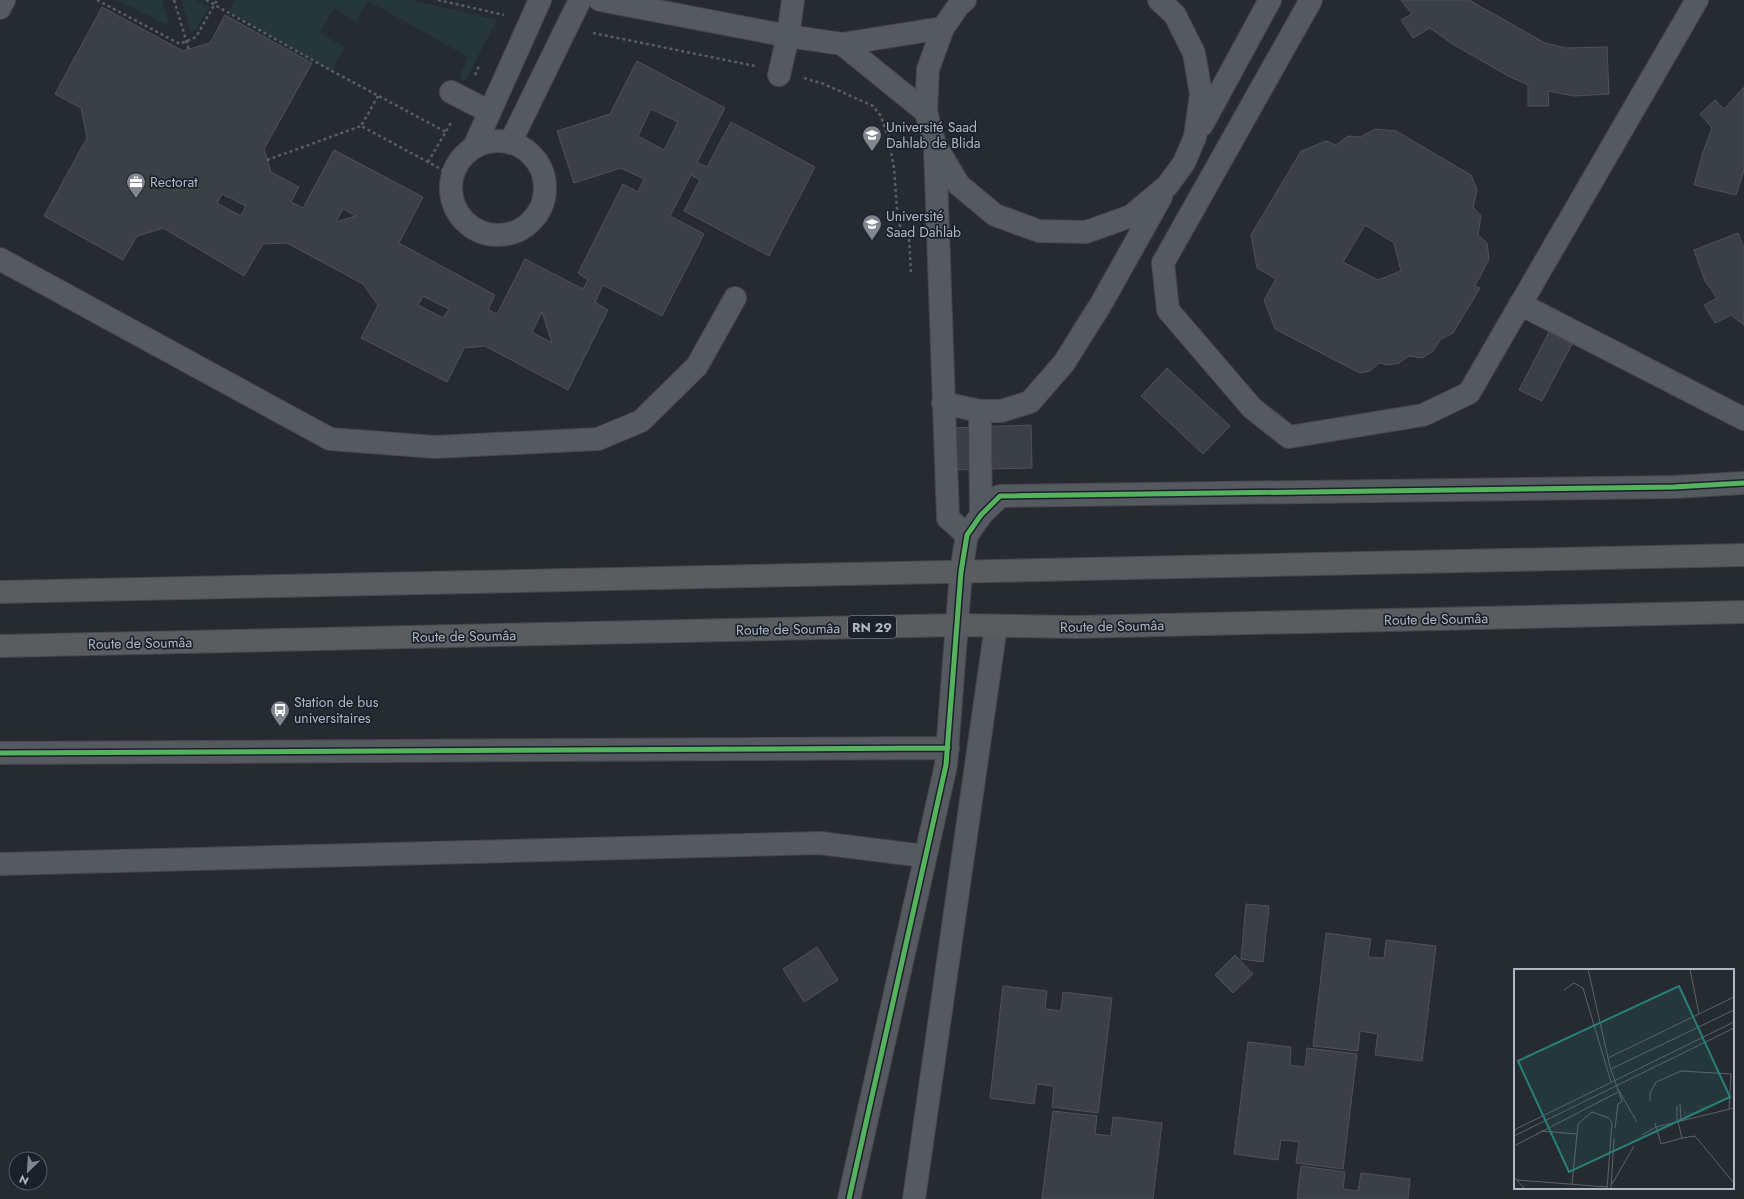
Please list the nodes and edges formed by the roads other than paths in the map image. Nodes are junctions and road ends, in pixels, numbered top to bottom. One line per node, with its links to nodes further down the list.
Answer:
1 (4, 0): 11 (street)
2 (540, 0): 17 (street)
3 (580, 0): 20 (street)
4 (600, 0): 13 (street)
5 (793, 0): 13 (street)
6 (965, 0): 12 (street)
7 (1159, 0): 19 (street)
8 (1270, 0): 19 (street)
9 (1311, 0): 26 (street)
10 (1697, 0): 26 (street)
11 (0, 8)
12 (943, 28): 14 (street); 18 (street)
13 (788, 36): 14 (street); 15 (street)
14 (842, 44): 18 (street)
15 (780, 73)
16 (451, 92): 17 (street)
17 (490, 112): 22 (street)
18 (926, 112): 21 (street)
19 (1195, 137): 23 (street)
20 (510, 143): 22 (street); 22 (street)
21 (935, 145): 23 (street); 27 (street)
22 (474, 147)
23 (1167, 186): 28 (street)
24 (0, 259): 25 (street)
25 (735, 298)
26 (1520, 304): 29 (street)
27 (943, 404): 28 (street); 32 (street)
28 (980, 411): 31 (street)
29 (1744, 419)
30 (1744, 483): 31 (street)
31 (981, 515): 32 (street)
32 (967, 535): 34 (street)
33 (1744, 555): 34 (highway)
34 (961, 572): 35 (highway); 37 (street)
35 (0, 592)
36 (1744, 612): 38 (highway, Route de Soumâa / RN 29)
37 (958, 625): 38 (highway, Route de Soumâa / RN 29); 39 (highway, Route de Soumâa / RN 29); 40 (street)
38 (996, 626): 45 (street)
39 (0, 646)
40 (948, 748): 41 (street); 42 (street)
41 (0, 753)
42 (924, 856): 43 (street); 44 (street)
43 (0, 864)
44 (849, 1199)
45 (914, 1199)

